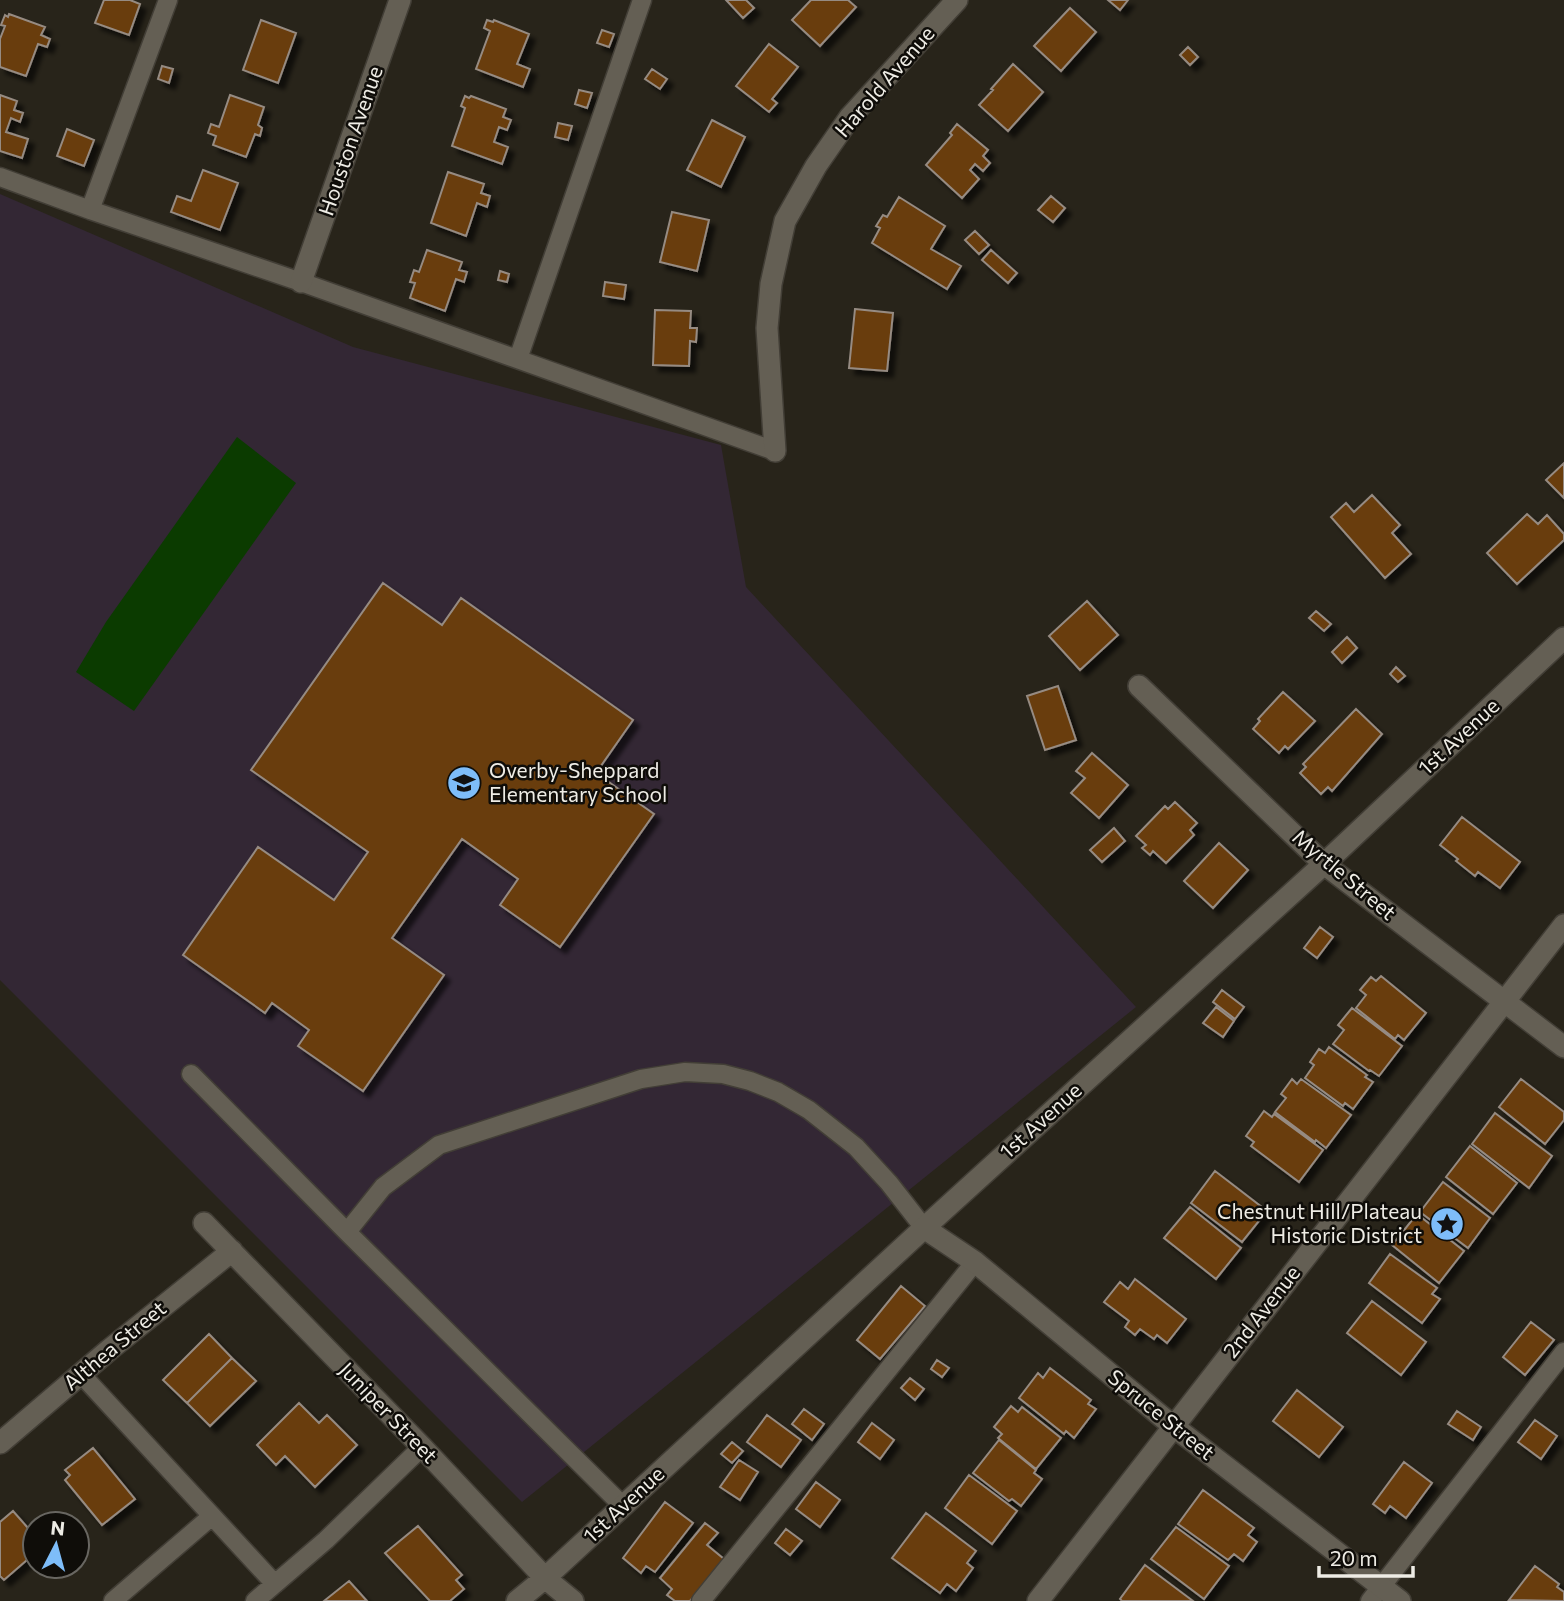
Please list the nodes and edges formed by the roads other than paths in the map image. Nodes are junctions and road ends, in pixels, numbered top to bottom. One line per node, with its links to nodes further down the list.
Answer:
1 (168, 0): 6 (lane)
2 (400, 0): 7 (street, Houston Avenue)
3 (642, 0): 8 (lane)
4 (957, 0): 9 (street, Harold Avenue)
5 (0, 177): 6 (lane)
6 (90, 210): 7 (lane)
7 (301, 282): 8 (lane)
8 (518, 359): 9 (lane)
9 (775, 451)
10 (1564, 638): 12 (street, 1st Avenue)
11 (1139, 686): 12 (street, Myrtle Street)
12 (1324, 863): 14 (street, Myrtle Street); 18 (street, 1st Avenue)
13 (1564, 925): 14 (street, 2nd Avenue)
14 (1504, 1002): 15 (street, Myrtle Street); 24 (street, 2nd Avenue)
15 (1564, 1047)
16 (191, 1074): 19 (lane)
17 (204, 1223): 20 (street, Juniper Street)
18 (924, 1228): 19 (lane); 21 (street, Spruce Street); 27 (street, 1st Avenue)
19 (347, 1232): 27 (lane)
20 (232, 1251): 23 (street, Althea Street); 26 (street, Juniper Street)
21 (975, 1262): 24 (street, Spruce Street); 36 (lane)
22 (1564, 1352): 31 (lane)
23 (80, 1374): 25 (street, Althea Street); 28 (lane)
24 (1173, 1426): 31 (street, Spruce Street); 37 (street, 2nd Avenue)
25 (0, 1443)
26 (422, 1447): 29 (street, Juniper Street); 30 (lane)
27 (623, 1506): 29 (street, 1st Avenue)
28 (212, 1516): 30 (lane); 32 (lane)
29 (545, 1578): 34 (street, 1st Avenue); 35 (street, Juniper Street)
30 (275, 1584): 33 (lane)
31 (1376, 1594): 38 (street, Spruce Street)
32 (113, 1601)
33 (255, 1601)
34 (517, 1601)
35 (573, 1601)
36 (701, 1601)
37 (1038, 1601)
38 (1400, 1601)

